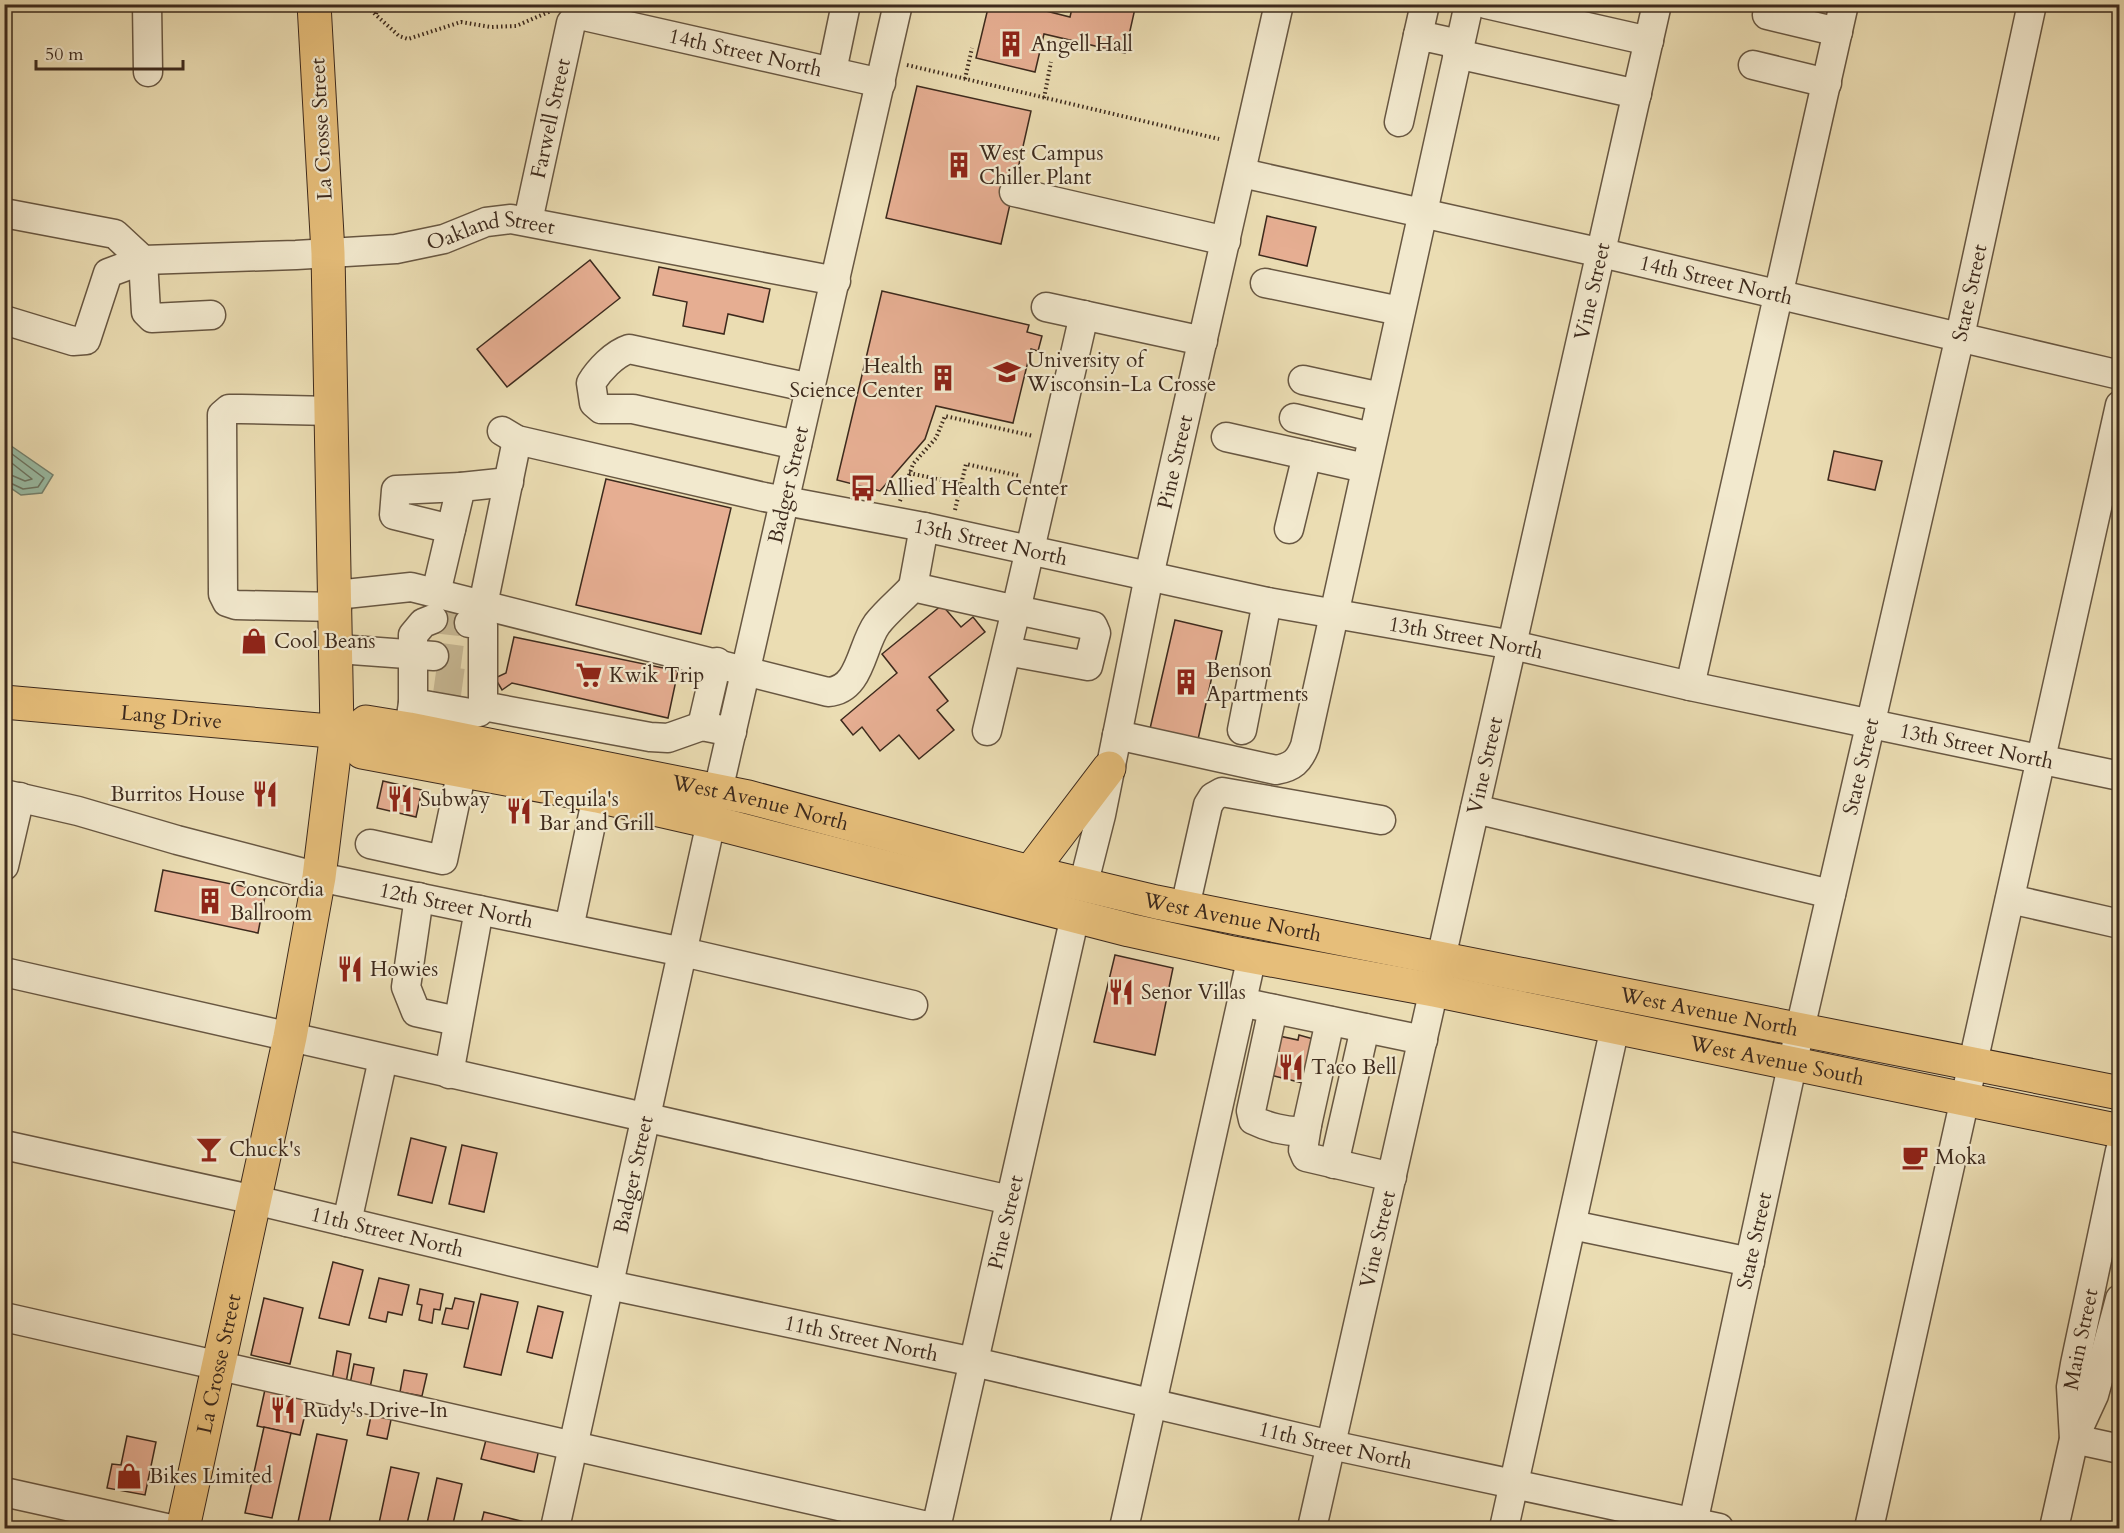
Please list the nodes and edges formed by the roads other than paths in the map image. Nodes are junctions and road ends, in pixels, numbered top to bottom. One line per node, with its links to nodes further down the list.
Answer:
1 (147, 4): 21 (street)
2 (314, 4): 31 (main road, La Crosse Street)
3 (846, 4): 19 (street)
4 (898, 4): 20 (street, Badger Street)
5 (1279, 4): 25 (street, Pine Street)
6 (1425, 4): 15 (street)
7 (1468, 4): 17 (street)
8 (1486, 4): 16 (street)
9 (1657, 4): 16 (street, Vine Street)
10 (2032, 4): 42 (street, State Street)
11 (566, 13): 12 (street, 14th Street North); 29 (street, Farwell Street)
12 (617, 14): 19 (street, 14th Street North)
13 (1767, 15): 14 (street)
14 (1841, 18): 22 (street)
15 (1418, 35): 17 (street); 24 (street)
16 (1649, 40): 23 (street, Vine Street)
17 (1458, 49): 23 (street); 27 (street)
18 (1753, 65): 22 (street)
19 (832, 71): 20 (street, 14th Street North)
20 (884, 71): 34 (street, Badger Street)
21 (148, 72)
22 (1827, 83): 36 (street)
23 (1637, 94): 32 (street, Vine Street)
24 (1399, 122)
25 (1242, 173): 27 (street, 14th Street North); 30 (street, Pine Street)
26 (1014, 192): 30 (street)
27 (1422, 212): 32 (street, 14th Street North); 38 (street)
28 (4, 213): 33 (street)
29 (528, 221): 31 (street, Oakland Street); 34 (street, Oakland Street)
30 (1226, 241): 43 (street, Pine Street)
31 (328, 253): 33 (street, Oakland Street); 49 (main road, La Crosse Street)
32 (1602, 253): 36 (street, 14th Street North); 69 (street, Vine Street)
33 (143, 260): 39 (street); 41 (street, Oakland Street)
34 (836, 280): 46 (street, Badger Street)
35 (1265, 283): 38 (street)
36 (1779, 294): 42 (street, 14th Street North); 76 (street)
37 (1046, 307): 40 (street)
38 (1400, 310): 47 (street)
39 (211, 315)
40 (1084, 315): 43 (street); 62 (street)
41 (4, 320)
42 (1960, 336): 44 (street, 14th Street North); 79 (street, State Street)
43 (1203, 341): 63 (street, Pine Street)
44 (2120, 375)
45 (1303, 380): 47 (street)
46 (811, 388): 53 (street, Badger Street); 53 (street)
47 (1381, 397): 52 (street)
48 (2120, 405): 89 (street)
49 (332, 411): 65 (main road, La Crosse Street); 65 (street)
50 (1294, 417): 52 (street)
51 (1226, 436): 54 (street)
52 (1372, 437): 55 (street)
53 (798, 445): 58 (street, Badger Street)
54 (1307, 455): 55 (street); 61 (street)
55 (1365, 468): 68 (street)
56 (509, 482): 57 (street); 58 (street, 13th Street North); 72 (street)
57 (461, 487): 60 (street); 60 (street)
58 (799, 503): 59 (street, 13th Street North); 75 (street, Badger Street)
59 (924, 527): 62 (street, 13th Street North); 64 (street)
60 (451, 529): 73 (street)
61 (1289, 529)
62 (1031, 551): 63 (street, 13th Street North); 67 (street)
63 (1149, 576): 66 (street, 13th Street North); 86 (street, Pine Street)
64 (913, 587): 67 (street); 75 (street)
65 (336, 601): 70 (main road, La Crosse Street); 73 (street)
66 (1267, 602): 68 (street, 13th Street North); 81 (street)
67 (1016, 610): 71 (street); 71 (street)
68 (1333, 615): 69 (street, 13th Street North); 88 (street)
69 (1513, 645): 76 (street, 13th Street North); 97 (street, Vine Street)
70 (338, 649): 73 (street); 84 (main road, La Crosse Street)
71 (1007, 651): 83 (street)
72 (477, 657): 73 (street); 73 (street); 74 (street); 78 (street)
73 (423, 658): 84 (main road, West Avenue North); 87 (main road, West Avenue North)
74 (717, 662): 75 (street); 80 (street)
75 (747, 669): 85 (street, Badger Street)
76 (1690, 686): 79 (street, 13th Street North)
77 (4, 702): 84 (main road, Lang Drive)
78 (542, 717): 82 (street); 87 (street)
79 (1870, 725): 89 (street, 13th Street North); 104 (street, State Street)
80 (702, 726): 82 (street); 85 (street)
81 (1242, 730)
82 (619, 731): 93 (street)
83 (987, 731)
84 (345, 732): 91 (main road, West Avenue North); 103 (main road, La Crosse Street)
85 (732, 732): 96 (street, Badger Street)
86 (1117, 735): 88 (street); 90 (street, Pine Street)
87 (535, 753): 93 (main road, West Avenue North)
88 (1228, 760): 94 (street)
89 (2040, 760): 92 (street, 13th Street North); 106 (street)
90 (1109, 768): 102 (main road); 107 (street, Pine Street)
91 (462, 770): 93 (main road, West Avenue North); 100 (street)
92 (2120, 776)
93 (604, 782): 96 (main road, West Avenue North); 111 (street)
94 (1222, 792): 98 (street); 108 (street)
95 (12, 796): 101 (street); 103 (street, 12th Street North)
96 (714, 806): 102 (main road, West Avenue North); 107 (main road, West Avenue North); 112 (street, Badger Street)
97 (1475, 809): 104 (street); 114 (street, Vine Street)
98 (1381, 820)
99 (370, 844): 100 (street)
100 (443, 860): 105 (street)
101 (4, 866)
102 (1030, 873): 107 (main road, West Avenue North)
103 (319, 877): 105 (street, 12th Street North); 125 (main road, La Crosse Street)
104 (1831, 894): 124 (street, State Street)
105 (427, 899): 109 (street, 12th Street North); 120 (street)
106 (2010, 899): 110 (street); 129 (street)
107 (1079, 901): 108 (main road, West Avenue North); 113 (main road, West Avenue North); 141 (street, Pine Street)
108 (1185, 907): 114 (main road, West Avenue North)
109 (479, 910): 111 (street, 12th Street North); 120 (street)
110 (2120, 924)
111 (569, 928): 112 (street, 12th Street North)
112 (683, 952): 118 (street, 12th Street North); 133 (street, Badger Street)
113 (1252, 956): 116 (main road, West Avenue North); 117 (street)
114 (1441, 958): 116 (street, Vine Street); 124 (main road, West Avenue North)
115 (4, 972): 125 (street)
116 (1434, 990): 122 (main road, West Avenue South); 126 (street, Vine Street)
117 (1241, 1002): 119 (street); 151 (street)
118 (913, 1005)
119 (1273, 1009): 121 (street); 134 (street)
120 (457, 1021): 130 (street)
121 (1330, 1021): 123 (street); 134 (street)
122 (1615, 1027): 128 (main road, West Avenue South); 143 (street)
123 (1365, 1028): 126 (street); 138 (street)
124 (1800, 1029): 128 (street, State Street); 129 (main road, West Avenue North)
125 (290, 1038): 127 (street); 140 (main road, La Crosse Street)
126 (1423, 1040): 139 (street, Vine Street)
127 (383, 1059): 130 (street); 142 (street)
128 (1793, 1064): 132 (main road, West Avenue South); 144 (street, State Street)
129 (1974, 1064): 131 (main road, West Avenue North); 132 (street)
130 (449, 1074): 133 (street)
131 (2120, 1093)
132 (1966, 1099): 135 (main road, West Avenue South); 166 (street)
133 (646, 1119): 141 (street); 145 (street, Badger Street)
134 (1307, 1125): 138 (street)
135 (2120, 1131)
136 (4, 1145): 140 (street, 11th Street North)
137 (2120, 1151): 150 (street, Main Street)
138 (1334, 1164): 139 (street)
139 (1392, 1177): 153 (street, Vine Street)
140 (255, 1200): 142 (street, 11th Street North); 149 (main road, La Crosse Street)
141 (1010, 1200): 148 (street, Pine Street)
142 (347, 1222): 145 (street, 11th Street North)
143 (1572, 1225): 144 (street); 156 (street)
144 (1750, 1262): 158 (street, State Street)
145 (609, 1285): 148 (street, 11th Street North); 154 (street, Badger Street)
146 (2120, 1299): 150 (street)
147 (4, 1317): 149 (street)
148 (974, 1362): 151 (street, 11th Street North); 162 (street, Pine Street)
149 (218, 1367): 154 (street); 160 (main road, La Crosse Street)
150 (2099, 1369): 152 (street, Main Street)
151 (1152, 1403): 153 (street, 11th Street North); 163 (street)
152 (2074, 1439): 155 (street); 167 (street, Main Street)
153 (1331, 1445): 156 (street, 11th Street North); 164 (street, Vine Street)
154 (573, 1446): 161 (street, Badger Street); 162 (street)
155 (2120, 1449)
156 (1514, 1485): 158 (street, 11th Street North); 165 (street)
157 (4, 1492): 159 (street)
158 (1702, 1527)
159 (166, 1528)
160 (183, 1528)
161 (555, 1528)
162 (936, 1528)
163 (1124, 1528)
164 (1312, 1528)
165 (1504, 1528)
166 (1869, 1528)
167 (2054, 1528)

